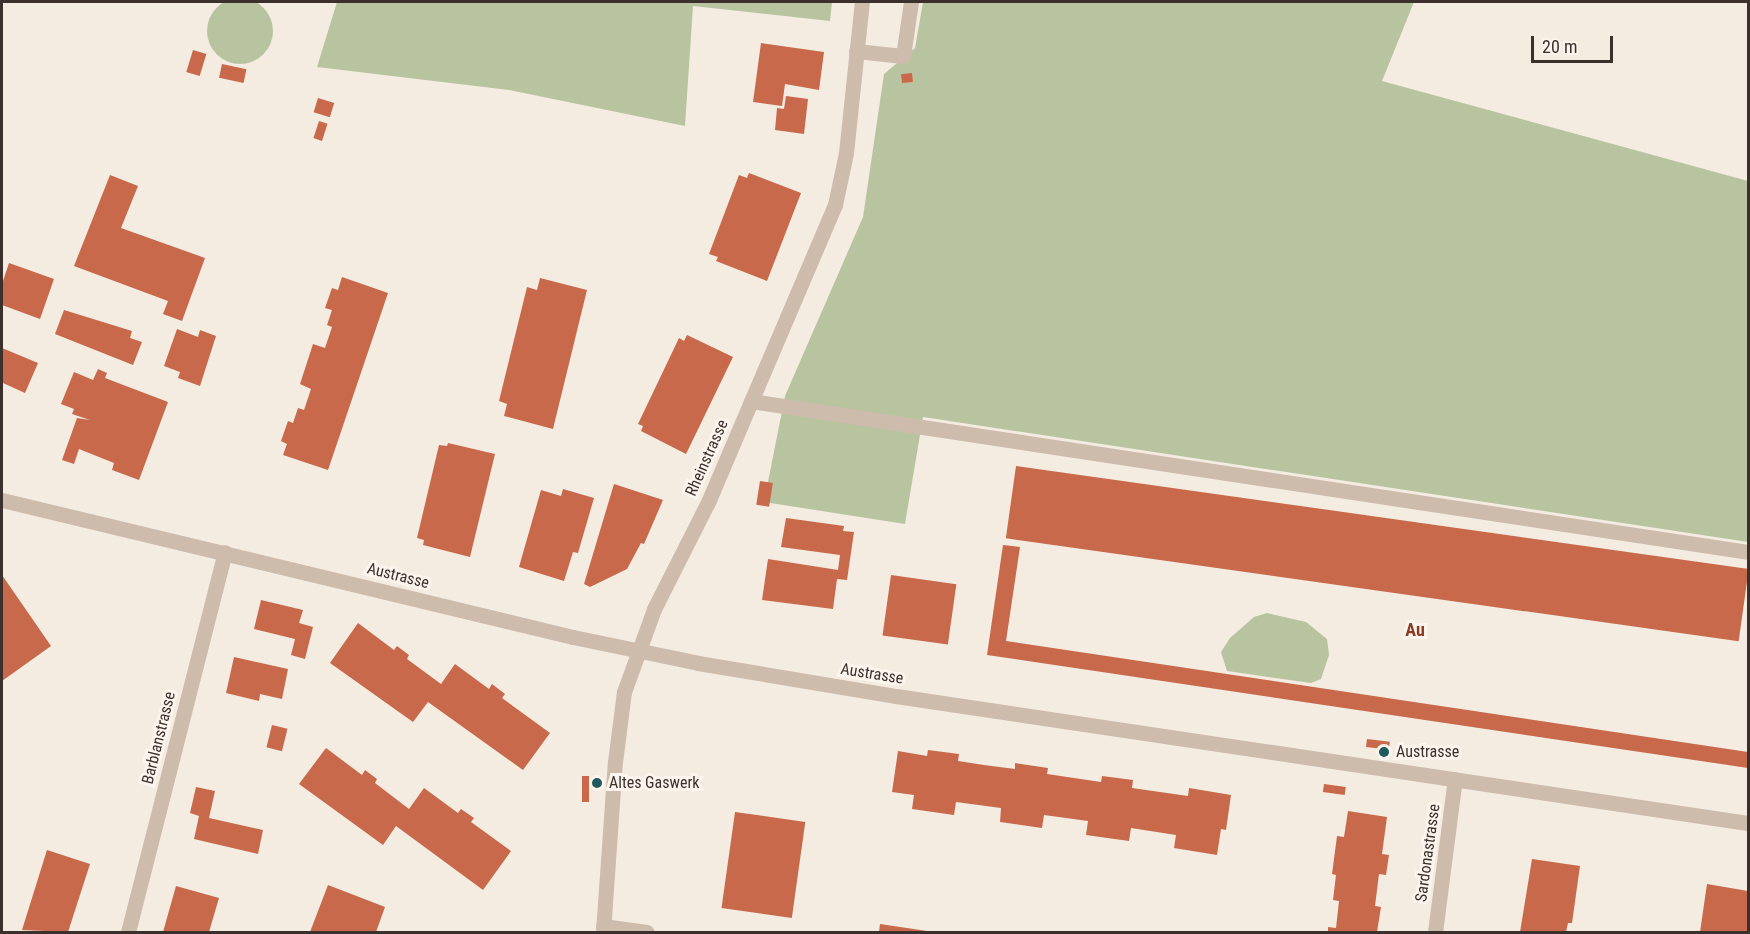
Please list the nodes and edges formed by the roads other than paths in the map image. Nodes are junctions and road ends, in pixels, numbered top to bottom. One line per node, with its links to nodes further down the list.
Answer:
1 (862, 2): 3 (street, Rheinstrasse)
2 (911, 2): 3 (street)
3 (856, 51): 4 (street, Rheinstrasse)
4 (751, 401): 7 (street); 8 (street, Rheinstrasse)
5 (2, 500): 6 (street, Austrasse)
6 (225, 552): 8 (street, Austrasse); 12 (street, Barblanstrasse)
7 (1749, 552)
8 (638, 649): 9 (street, Austrasse); 11 (street, Rheinstrasse)
9 (1455, 779): 10 (street, Austrasse); 14 (street, Sardonastrasse)
10 (1749, 823)
11 (603, 929): 13 (street)
12 (128, 933)
13 (647, 933)
14 (1435, 933)

